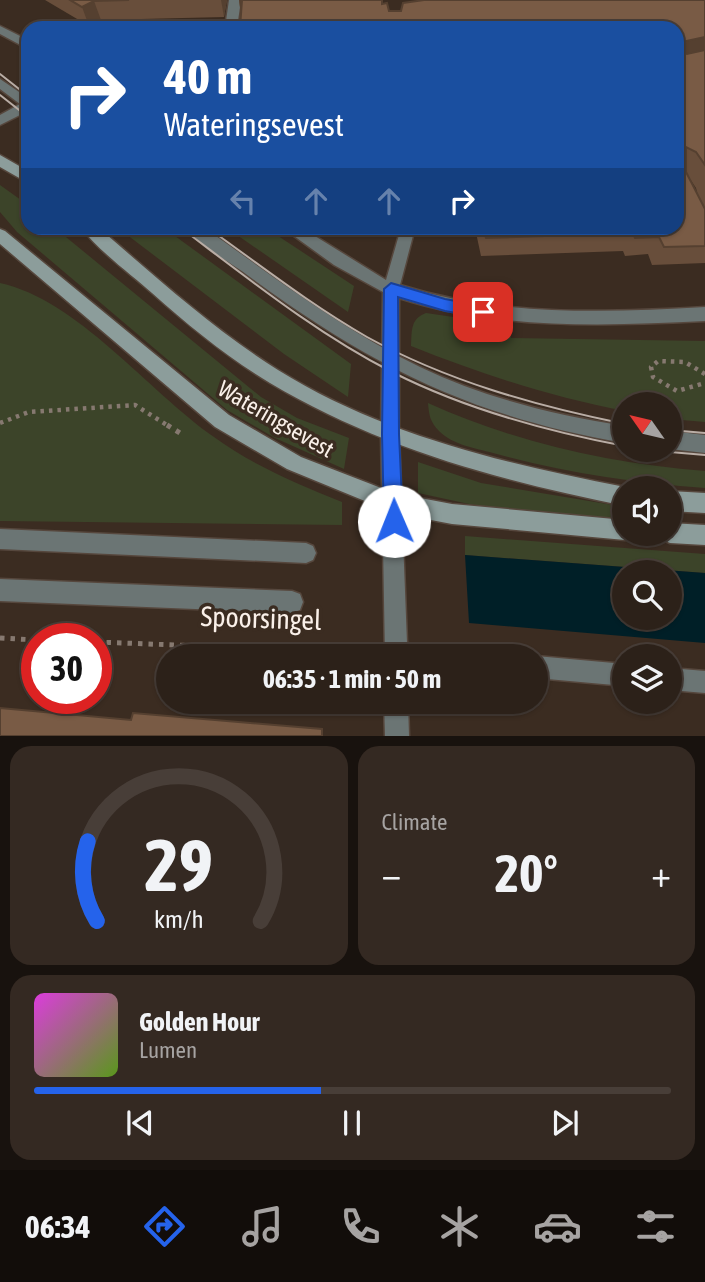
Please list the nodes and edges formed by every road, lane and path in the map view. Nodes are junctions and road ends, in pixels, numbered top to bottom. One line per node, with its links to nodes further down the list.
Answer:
1 (235, 0): 2 (street)
2 (232, 21)
3 (0, 29): 4 (street)
4 (21, 41)
5 (0, 83): 6 (street)
6 (21, 99)
7 (21, 108): 8 (street)
8 (0, 121)
9 (0, 160): 10 (street)
10 (21, 174)
11 (0, 235): 17 (street, Wateringsevest)
12 (98, 235): 25 (street, Wateringsevest)
13 (205, 235): 20 (street)
14 (301, 235): 18 (street)
15 (406, 235): 18 (street)
16 (0, 251): 17 (street)
17 (22, 253): 31 (street, Wateringsevest)
18 (391, 289): 19 (street); 20 (street)
19 (705, 314)
20 (390, 360): 24 (street); 25 (street)
21 (705, 374): 22 (path)
22 (705, 383)
23 (0, 423): 26 (path)
24 (612, 433)
25 (390, 434): 29 (street, Wateringsevest); 31 (street)
26 (189, 439)
27 (682, 441): 28 (street)
28 (705, 444)
29 (612, 494)
30 (682, 502): 32 (street)
31 (394, 503): 33 (street, Wateringsevest); 43 (street)
32 (705, 503)
33 (612, 529)
34 (682, 534): 35 (street)
35 (705, 535)
36 (0, 539): 37 (street)
37 (306, 554)
38 (0, 590): 39 (street)
39 (292, 602)
40 (0, 638): 41 (path)
41 (21, 639)
42 (112, 643): 44 (path, Spoorsingel)
43 (396, 644)
44 (156, 645)
45 (548, 668): 46 (street)
46 (612, 674)
47 (682, 680): 48 (street)
48 (705, 682)
49 (396, 714): 50 (street)
50 (397, 736)

